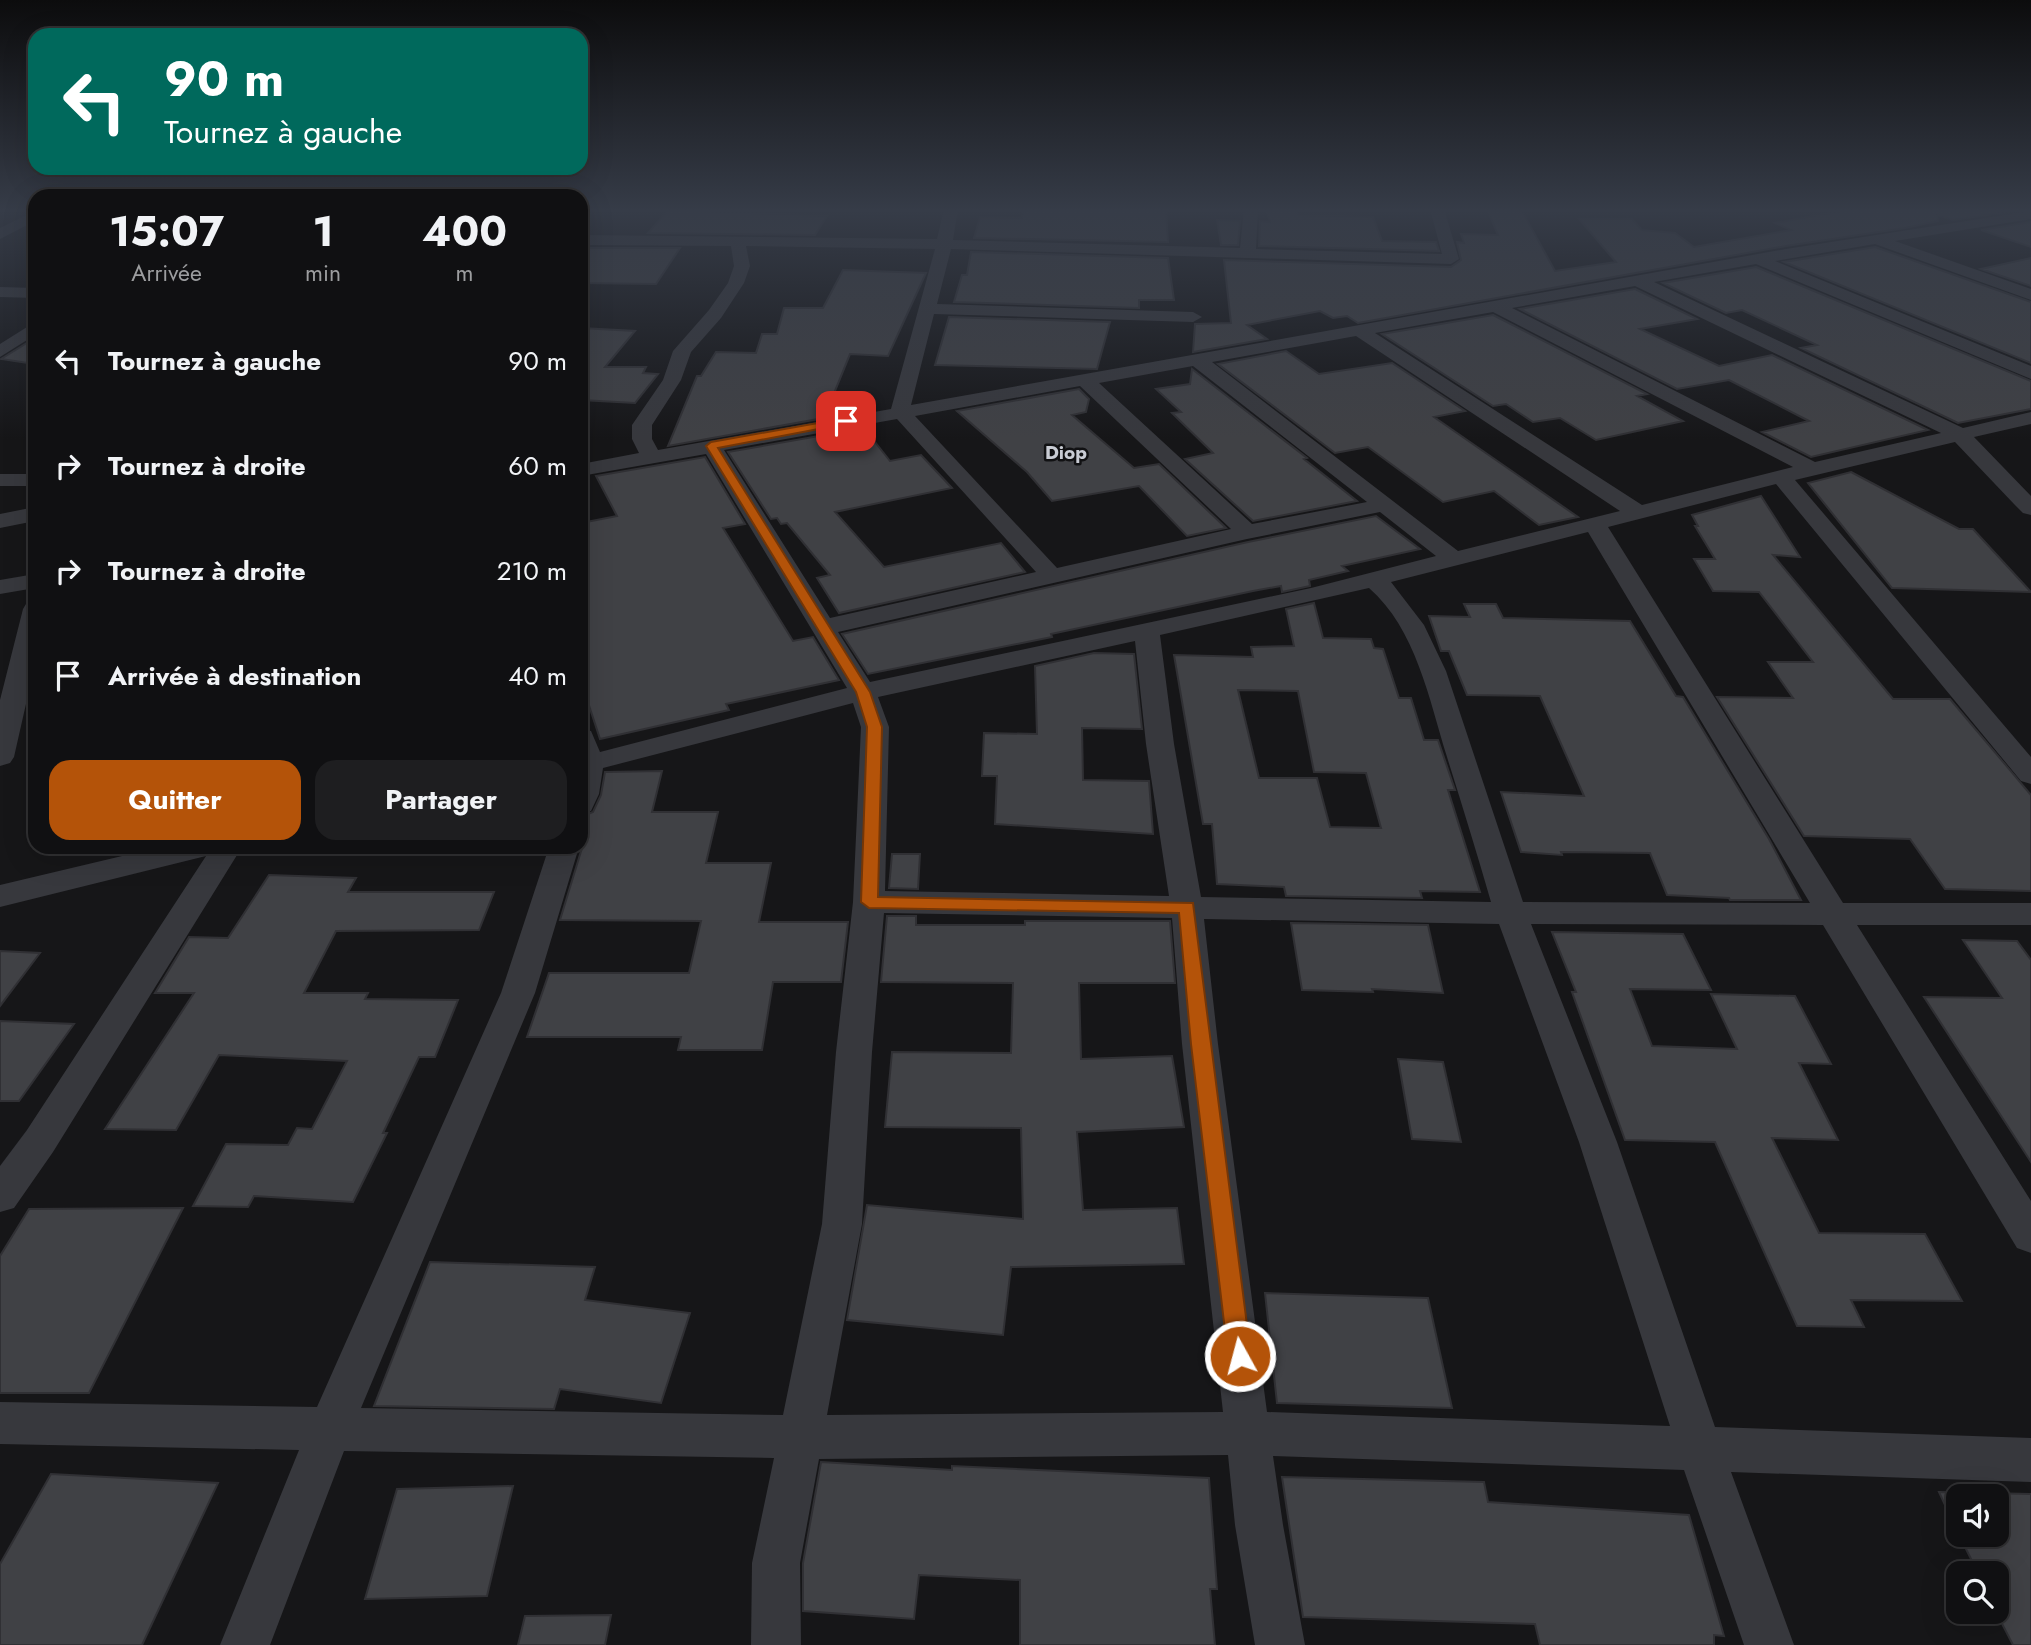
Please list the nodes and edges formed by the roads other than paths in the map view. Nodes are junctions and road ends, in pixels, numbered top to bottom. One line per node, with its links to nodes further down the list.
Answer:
1 (735, 286): 23 (street)
2 (933, 286): 11 (street)
3 (1611, 286): 10 (street)
4 (1648, 286): 21 (street)
5 (1822, 286): 17 (street)
6 (2005, 286): 9 (street)
7 (0, 292): 8 (street)
8 (28, 293)
9 (2031, 295)
10 (1496, 306): 13 (street); 25 (street)
11 (927, 309): 12 (street); 19 (street)
12 (1193, 317)
13 (1358, 330): 16 (street); 33 (street)
14 (28, 332): 15 (street)
15 (0, 352)
16 (1196, 359): 18 (street); 31 (street)
17 (2031, 373)
18 (1086, 381): 19 (street); 37 (street)
19 (900, 411): 22 (street); 39 (street)
20 (2031, 418): 21 (street)
21 (1958, 433): 25 (street); 27 (street)
22 (711, 446): 23 (street); 43 (street)
23 (652, 458): 24 (street)
24 (588, 469)
25 (1812, 469): 26 (street)
26 (1781, 477): 33 (street); 49 (street)
27 (1999, 477): 28 (street); 32 (street)
28 (2031, 477)
29 (0, 480): 30 (street)
30 (28, 480)
31 (1385, 505): 37 (street); 38 (street)
32 (2031, 508)
33 (1640, 514): 36 (street)
34 (28, 515): 35 (street)
35 (0, 521)
36 (1595, 525): 38 (street); 57 (street)
37 (1247, 532): 39 (street)
38 (1453, 558): 40 (street)
39 (1053, 577): 43 (street)
40 (1374, 580): 44 (street); 56 (street)
41 (28, 582): 42 (street)
42 (0, 587)
43 (825, 627): 46 (street)
44 (1147, 632): 46 (street); 55 (street)
45 (28, 639): 48 (street)
46 (863, 692): 47 (street); 54 (street)
47 (588, 754)
48 (0, 757)
49 (2031, 775)
50 (173, 854): 53 (street)
51 (222, 854): 59 (street)
52 (562, 854): 62 (street)
53 (0, 896)
54 (869, 902): 55 (street); 64 (street)
55 (1187, 907): 56 (street); 63 (street)
56 (1511, 913): 57 (street); 65 (street)
57 (1835, 914): 58 (street); 60 (street)
58 (2031, 914)
59 (0, 1196)
60 (2031, 1236)
61 (0, 1423): 62 (street)
62 (330, 1429): 64 (street); 67 (street)
63 (1250, 1433): 64 (street); 65 (street); 69 (street)
64 (800, 1437): 68 (street)
65 (1700, 1450): 66 (street); 70 (street)
66 (2031, 1460)
67 (245, 1645)
68 (776, 1645)
69 (1280, 1645)
70 (1769, 1645)

